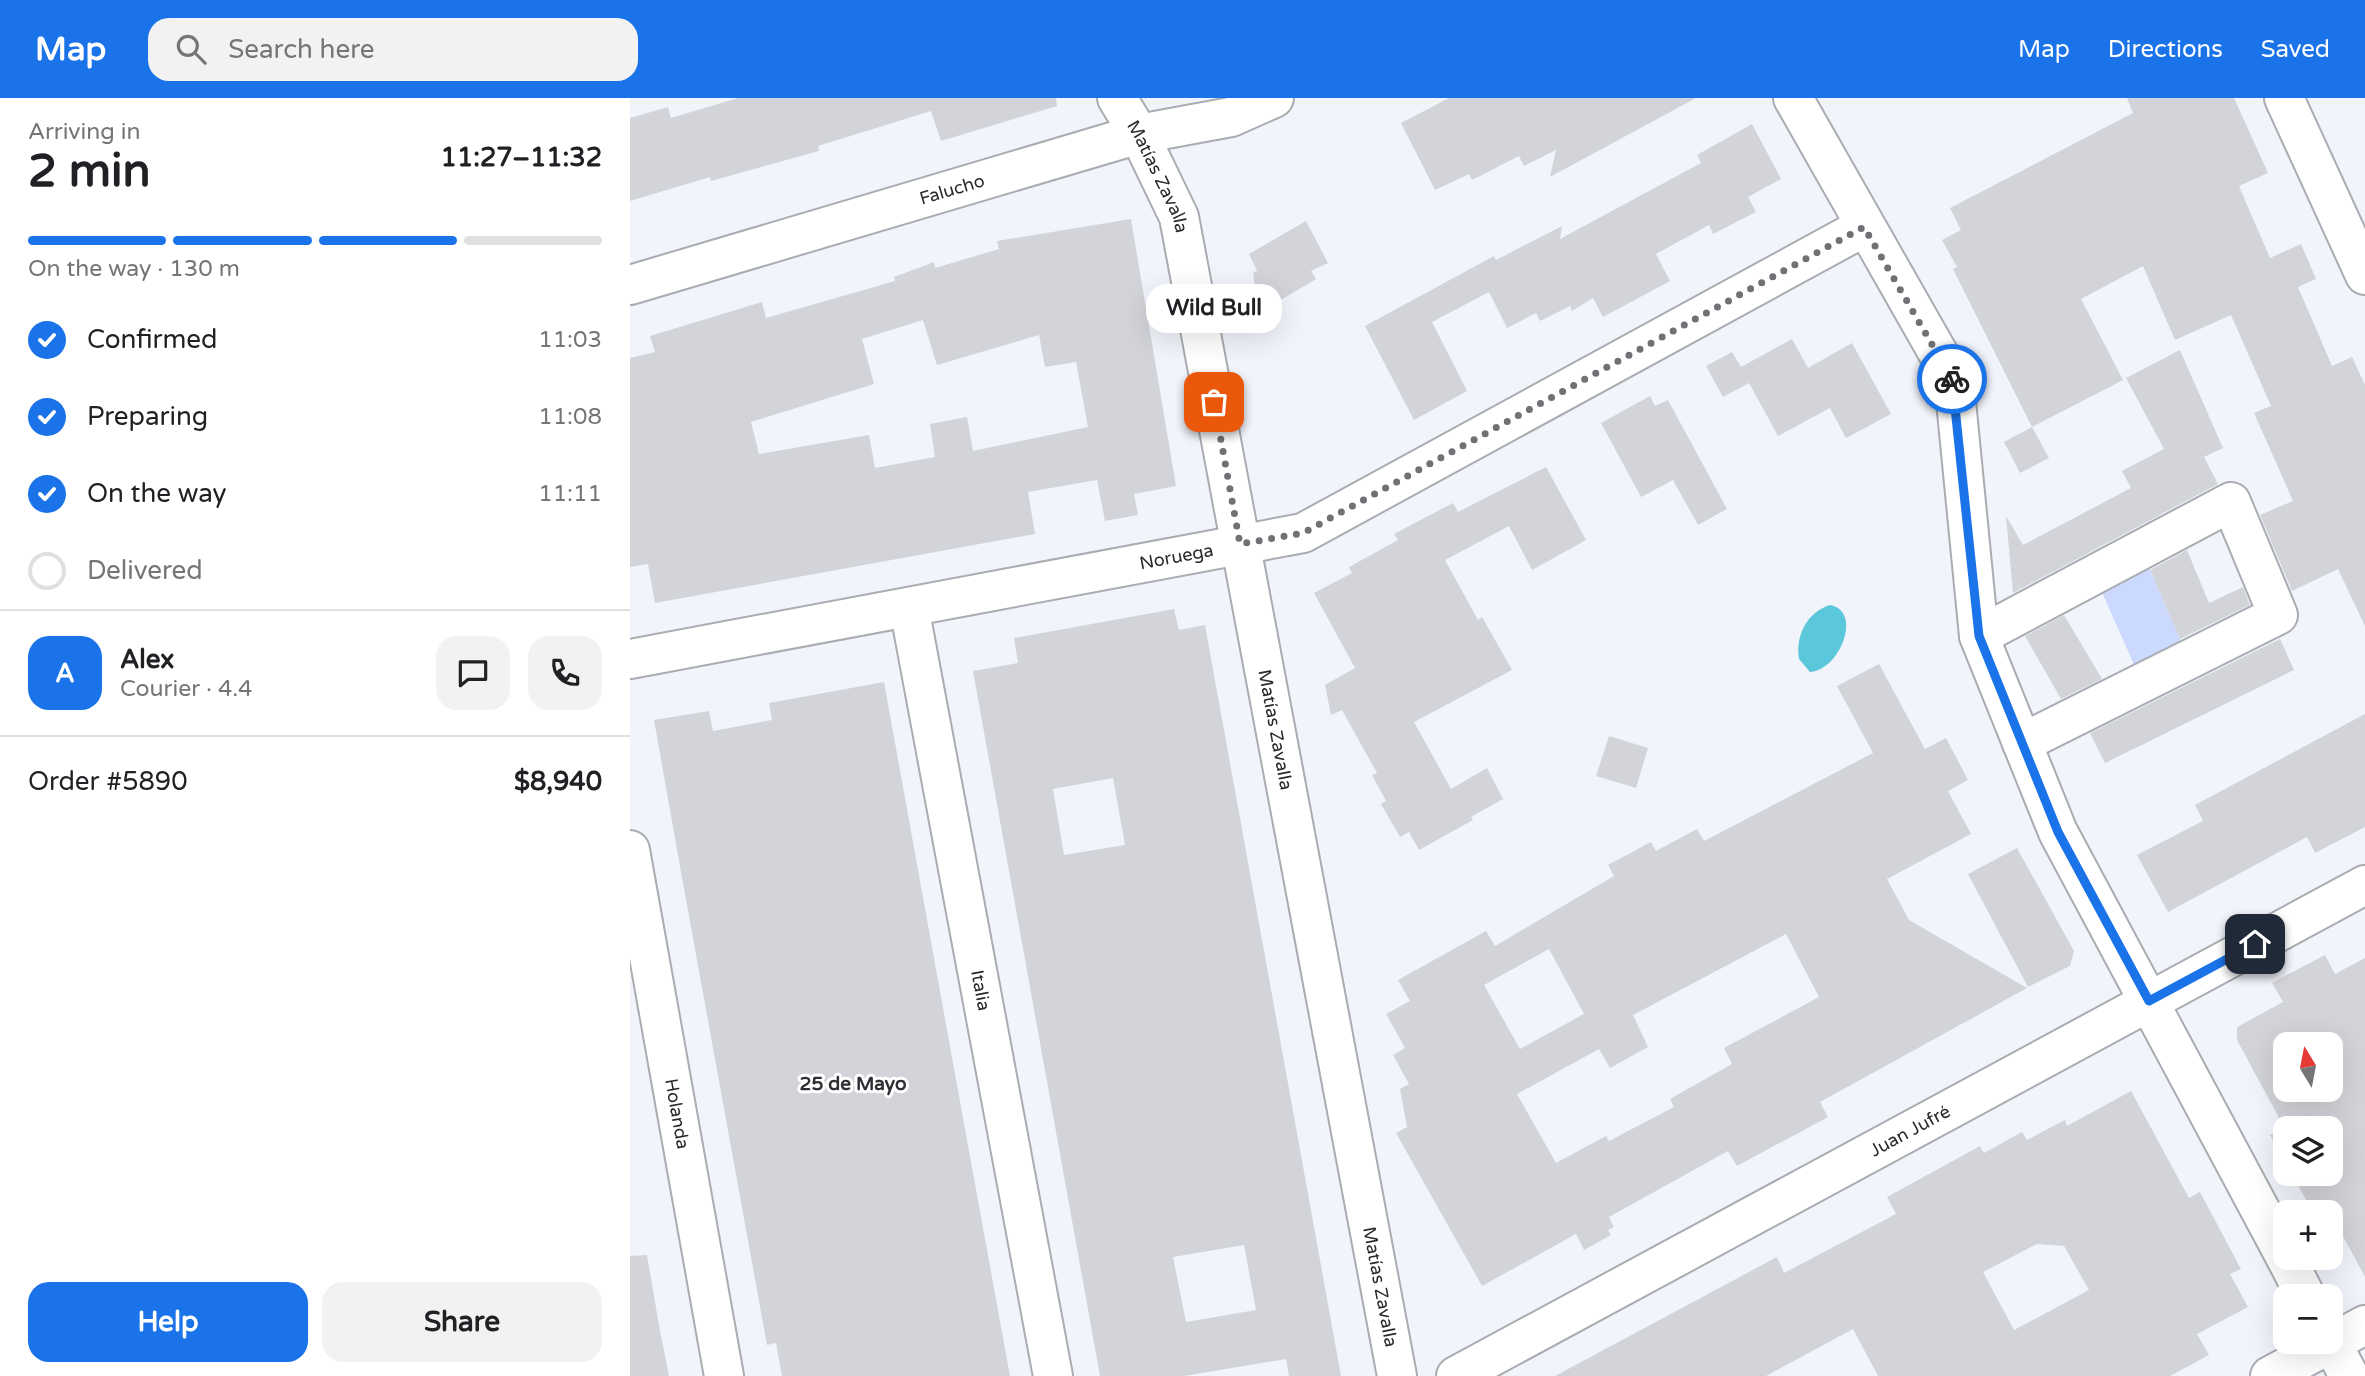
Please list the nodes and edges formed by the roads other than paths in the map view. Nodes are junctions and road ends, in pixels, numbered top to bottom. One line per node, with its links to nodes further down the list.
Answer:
1 (1117, 98): 5 (street, Matías Zavalla)
2 (1274, 98): 5 (street, Falucho)
3 (1793, 98): 6 (street)
4 (2284, 98): 7 (street)
5 (1139, 134): 8 (street, Falucho); 9 (street, Matías Zavalla)
6 (1864, 227): 9 (street, Noruega); 11 (street)
7 (2365, 275)
8 (630, 285)
9 (1240, 544): 10 (street, Noruega); 24 (street, Matías Zavalla)
10 (909, 607): 12 (street, Noruega); 23 (street, Italia)
11 (1979, 636): 13 (street); 13 (street)
12 (630, 659)
13 (2022, 743): 16 (street)
14 (630, 850): 22 (street, Holanda)
15 (2365, 884): 16 (street, Juan Jufré)
16 (2149, 1001): 17 (street); 25 (street, Juan Jufré)
17 (2273, 1234)
18 (2365, 1325): 19 (street)
19 (2343, 1337)
20 (2311, 1354): 26 (street)
21 (2337, 1354): 27 (street)
22 (724, 1376)
23 (1053, 1376)
24 (1398, 1376)
25 (1456, 1376)
26 (2270, 1376)
27 (2349, 1376)

